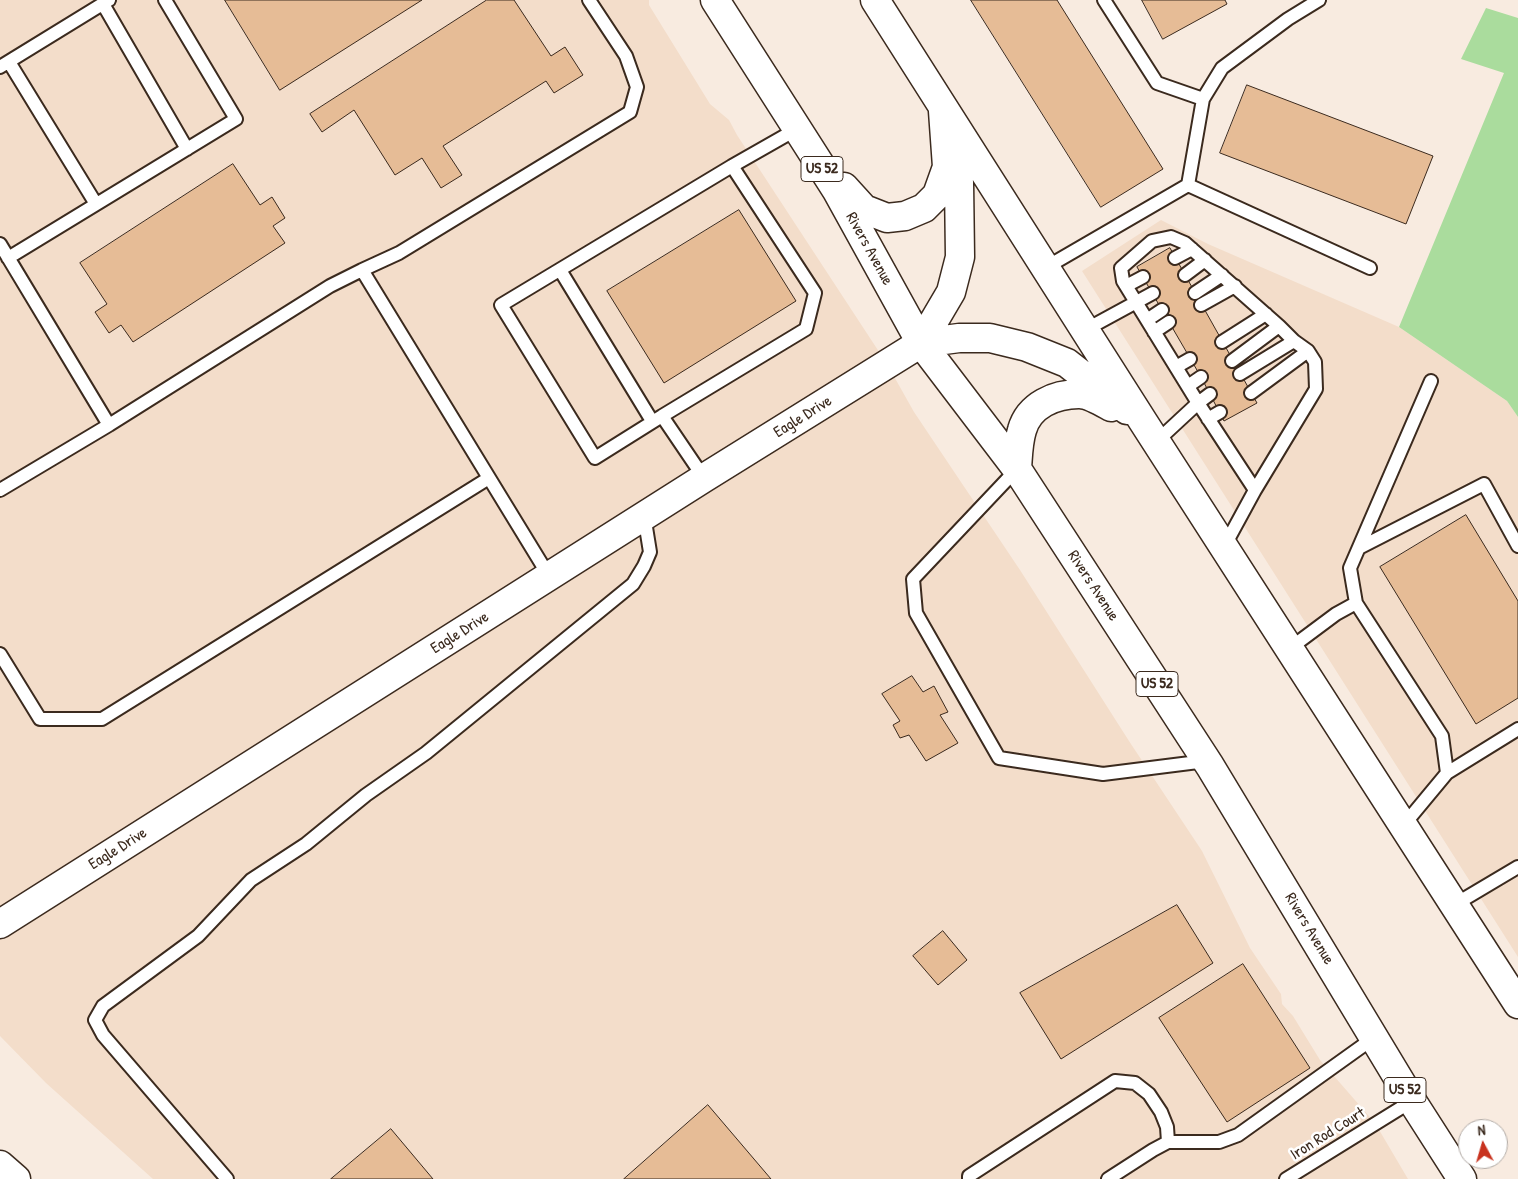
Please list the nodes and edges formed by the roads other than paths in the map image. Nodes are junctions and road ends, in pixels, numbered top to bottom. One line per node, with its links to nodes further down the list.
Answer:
1 (165, 0): 12 (lane)
2 (590, 0): 23 (lane)
3 (715, 0): 11 (main road, Rivers Avenue / US 52)
4 (875, 0): 10 (main road)
5 (1104, 0): 9 (lane)
6 (1319, 0): 9 (lane)
7 (106, 2): 8 (lane); 12 (lane)
8 (4, 64): 15 (lane)
9 (1203, 99): 14 (lane)
10 (943, 107): 11 (main road); 21 (main road); 43 (main road)
11 (803, 139): 13 (lane); 43 (main road, Rivers Avenue / US 52)
12 (187, 149): 15 (lane)
13 (732, 166): 24 (lane); 56 (lane)
14 (1188, 186): 21 (lane); 22 (lane)
15 (96, 204): 18 (lane)
16 (0, 244): 18 (lane)
17 (1192, 249): 19 (lane); 20 (lane); 28 (lane)
18 (8, 258): 58 (lane)
19 (1175, 258)
20 (1205, 260): 25 (lane); 26 (lane)
21 (1045, 268): 39 (main road)
22 (1370, 268)
23 (362, 270): 58 (lane); 61 (lane)
24 (560, 270): 56 (lane); 56 (lane)
25 (1184, 274)
26 (1222, 275): 29 (lane); 31 (lane)
27 (1143, 277): 28 (lane)
28 (1126, 286): 32 (lane)
29 (1234, 286): 33 (lane); 35 (lane)
30 (1153, 293): 32 (lane)
31 (1195, 293)
32 (1136, 303): 36 (lane); 39 (lane)
33 (1201, 305)
34 (1162, 310): 36 (lane)
35 (1266, 314): 38 (lane); 42 (lane)
36 (1147, 320): 40 (lane)
37 (1170, 322): 40 (lane)
38 (1279, 326): 41 (lane); 46 (lane)
39 (1085, 330): 59 (main road)
40 (1154, 332): 47 (lane)
41 (1294, 341): 44 (lane); 48 (lane)
42 (1222, 342)
43 (921, 343): 59 (main road); 60 (main road, Rivers Avenue / US 52); 62 (main road, Eagle Drive)
44 (1308, 351): 52 (lane); 64 (lane)
45 (1190, 359): 47 (lane)
46 (1232, 360)
47 (1176, 367): 51 (lane)
48 (1240, 374)
49 (1201, 377): 51 (lane)
50 (1431, 381): 68 (lane)
51 (1188, 386): 54 (lane)
52 (1251, 392)
53 (1210, 394): 54 (lane)
54 (1198, 403): 57 (lane); 59 (lane)
55 (1220, 412): 57 (lane)
56 (657, 418): 62 (lane)
57 (1208, 419): 64 (lane)
58 (109, 425): 63 (lane)
59 (1150, 432): 60 (main road); 67 (main road)
60 (1017, 469): 74 (main road, Rivers Avenue / US 52); 74 (lane)
61 (489, 478): 69 (lane); 72 (lane)
62 (704, 478): 65 (main road, Eagle Drive)
63 (0, 490)
64 (1255, 490): 67 (lane)
65 (644, 516): 69 (main road, Eagle Drive); 86 (lane)
66 (1518, 546): 68 (lane)
67 (1224, 547): 71 (main road)
68 (1359, 548): 70 (lane)
69 (549, 576): 79 (main road, Eagle Drive)
70 (1356, 603): 71 (lane); 75 (lane)
71 (1289, 648): 76 (main road)
72 (0, 654)
73 (1518, 729): 75 (lane)
74 (1207, 760): 81 (main road, Rivers Avenue / US 52)
75 (1447, 773): 76 (lane)
76 (1403, 826): 78 (main road)
77 (1518, 868): 78 (lane)
78 (1454, 904): 80 (main road)
79 (0, 924)
80 (1518, 1004)
81 (1374, 1037): 82 (main road, Rivers Avenue / US 52); 83 (lane)
82 (1412, 1101): 89 (lane, Iron Rod Court); 90 (main road, Rivers Avenue / US 52)
83 (1168, 1142): 87 (lane); 88 (lane)
84 (0, 1165): 85 (main road)
85 (16, 1179)
86 (227, 1179)
87 (969, 1179)
88 (1108, 1179)
89 (1286, 1179)
90 (1462, 1179)

